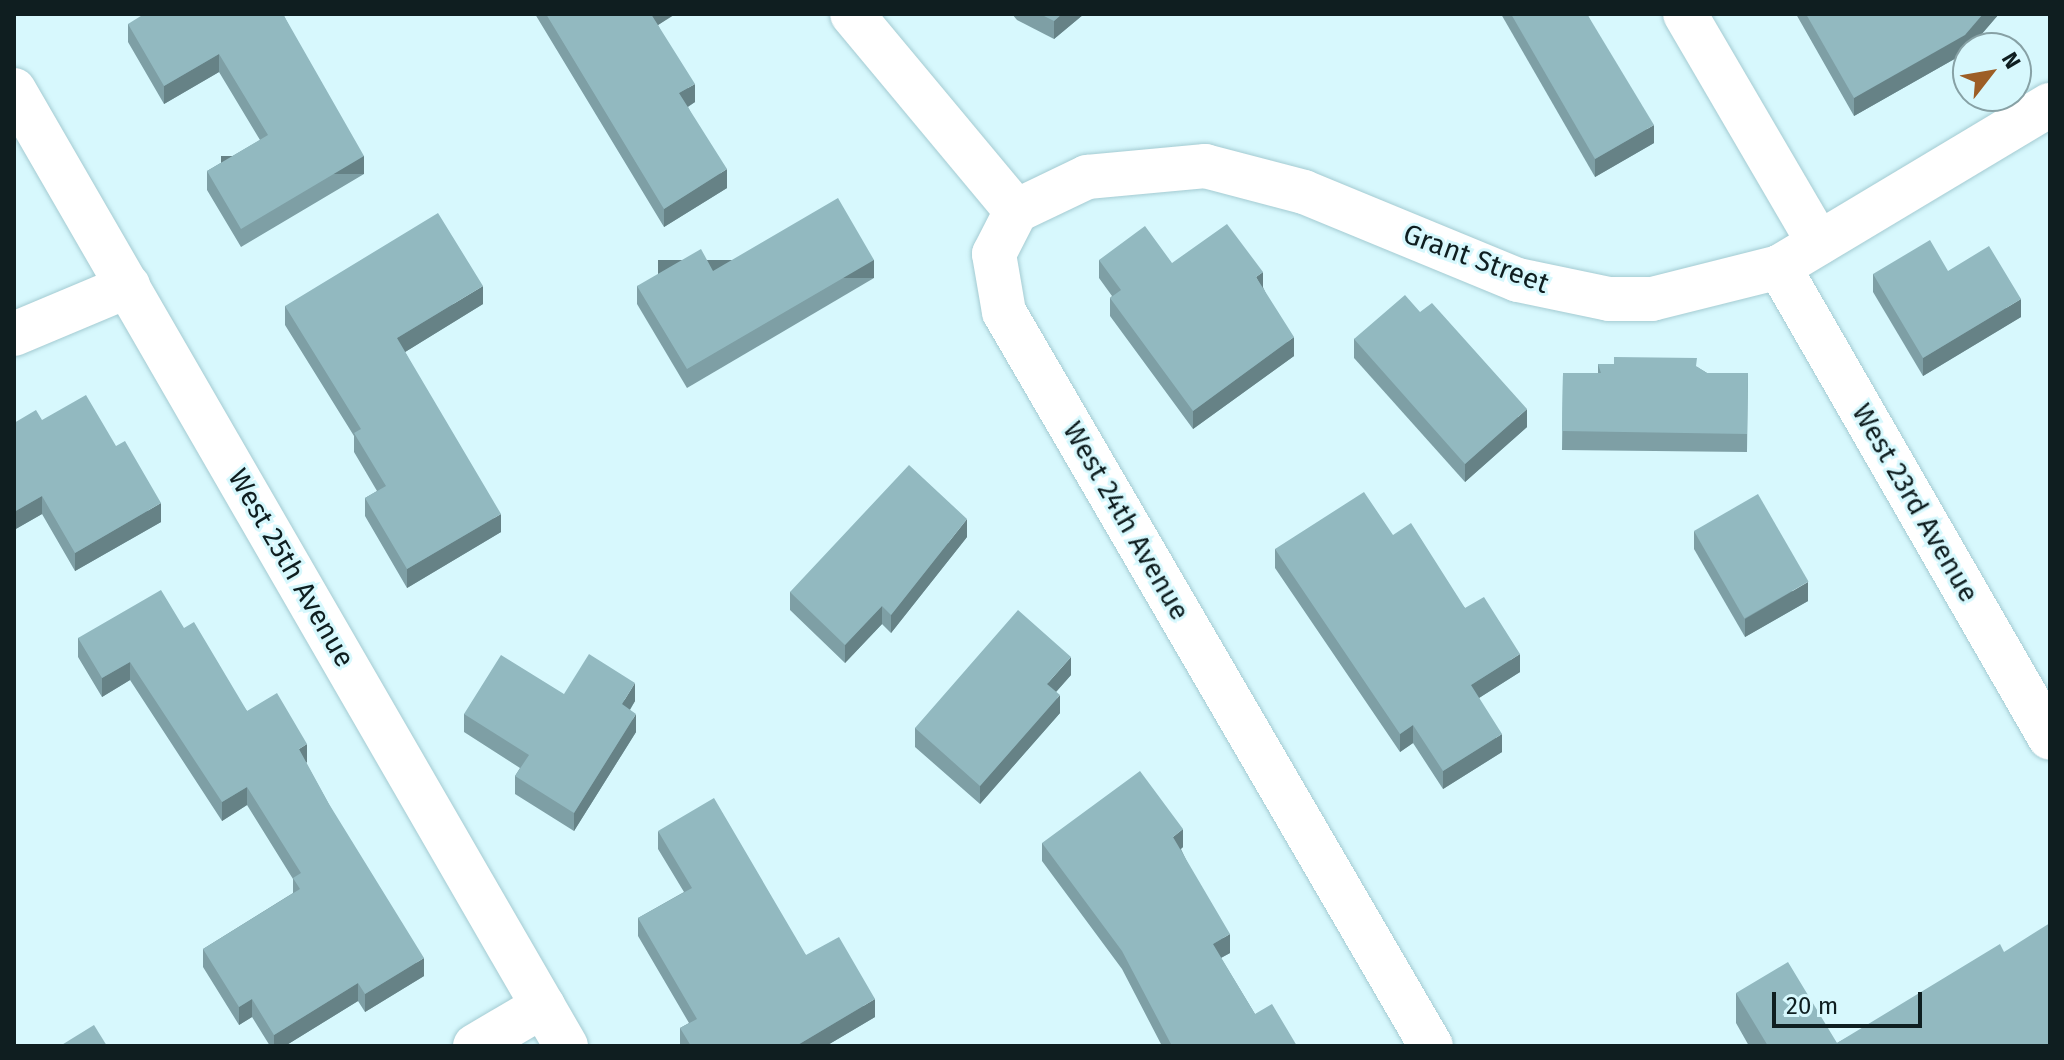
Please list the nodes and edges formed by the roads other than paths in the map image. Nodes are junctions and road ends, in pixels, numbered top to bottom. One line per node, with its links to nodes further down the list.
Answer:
1 (852, 14): 5 (street)
2 (1685, 14): 6 (street)
3 (14, 90): 8 (street, West 25th Avenue)
4 (2050, 105): 6 (street, Grant Street)
5 (1016, 211): 7 (street, Grant Street); 14 (street, West 24th Avenue)
6 (1819, 243): 7 (street, Grant Street)
7 (1779, 267): 10 (street, West 23rd Avenue)
8 (128, 286): 9 (street); 11 (street, West 25th Avenue)
9 (14, 334)
10 (2050, 738)
11 (543, 1006): 12 (street); 13 (street, West 25th Avenue)
12 (475, 1046)
13 (566, 1046)
14 (1431, 1046)

